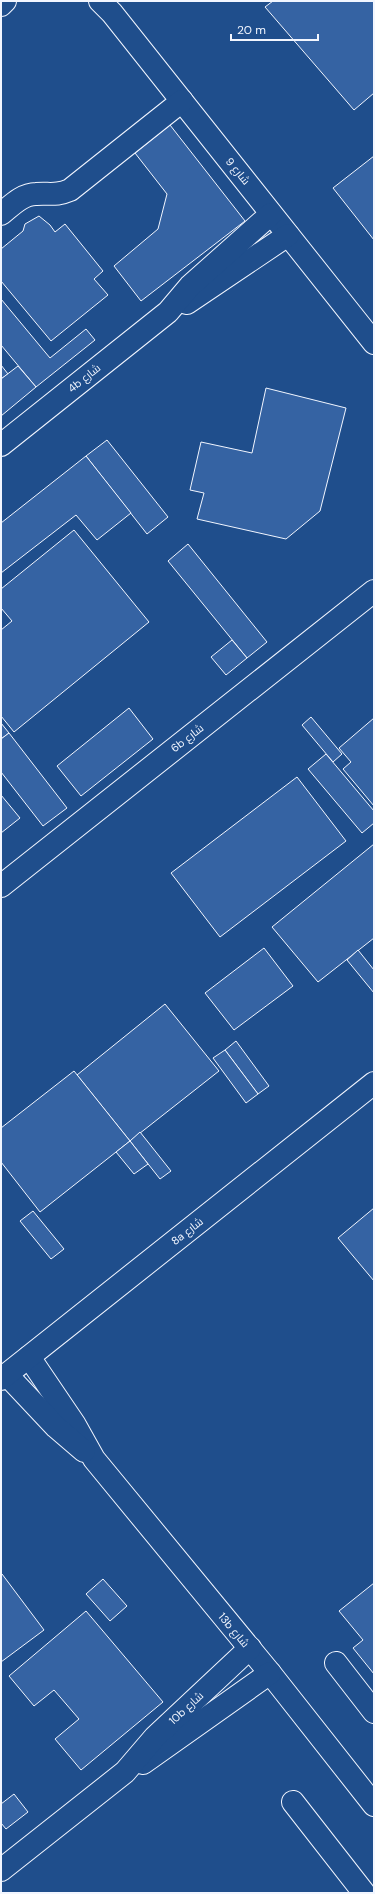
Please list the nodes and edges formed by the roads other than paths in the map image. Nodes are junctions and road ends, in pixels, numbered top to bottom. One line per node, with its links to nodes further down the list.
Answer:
1 (5, 1): 3 (street)
2 (100, 1): 4 (street, شارع 9)
3 (1, 5)
4 (182, 102): 5 (street); 6 (street, شارع 9)
5 (1, 214)
6 (271, 214): 7 (street, شارع 9); 8 (street, 4b شارع)
7 (288, 235): 8 (street, 4b شارع); 9 (street, شارع 9)
8 (168, 312): 10 (street, 4b شارع)
9 (374, 343)
10 (1, 444)
11 (374, 591): 12 (street, 6b شارع)
12 (1, 886)
13 (374, 1083): 14 (street, 8a شارع)
14 (29, 1357): 15 (street, 8a شارع); 16 (street, 13b شارع)
15 (4, 1377): 16 (street, 13b شارع)
16 (92, 1457): 17 (street, 13b شارع)
17 (250, 1648): 19 (street, 13b شارع); 21 (street, 10b شارع)
18 (336, 1663): 20 (street)
19 (270, 1673): 21 (street, 10b شارع); 22 (street, 13b شارع)
20 (374, 1712)
21 (125, 1772): 24 (street, 10b شارع)
22 (373, 1801)
23 (293, 1802): 25 (street)
24 (1, 1870)
25 (364, 1893)

